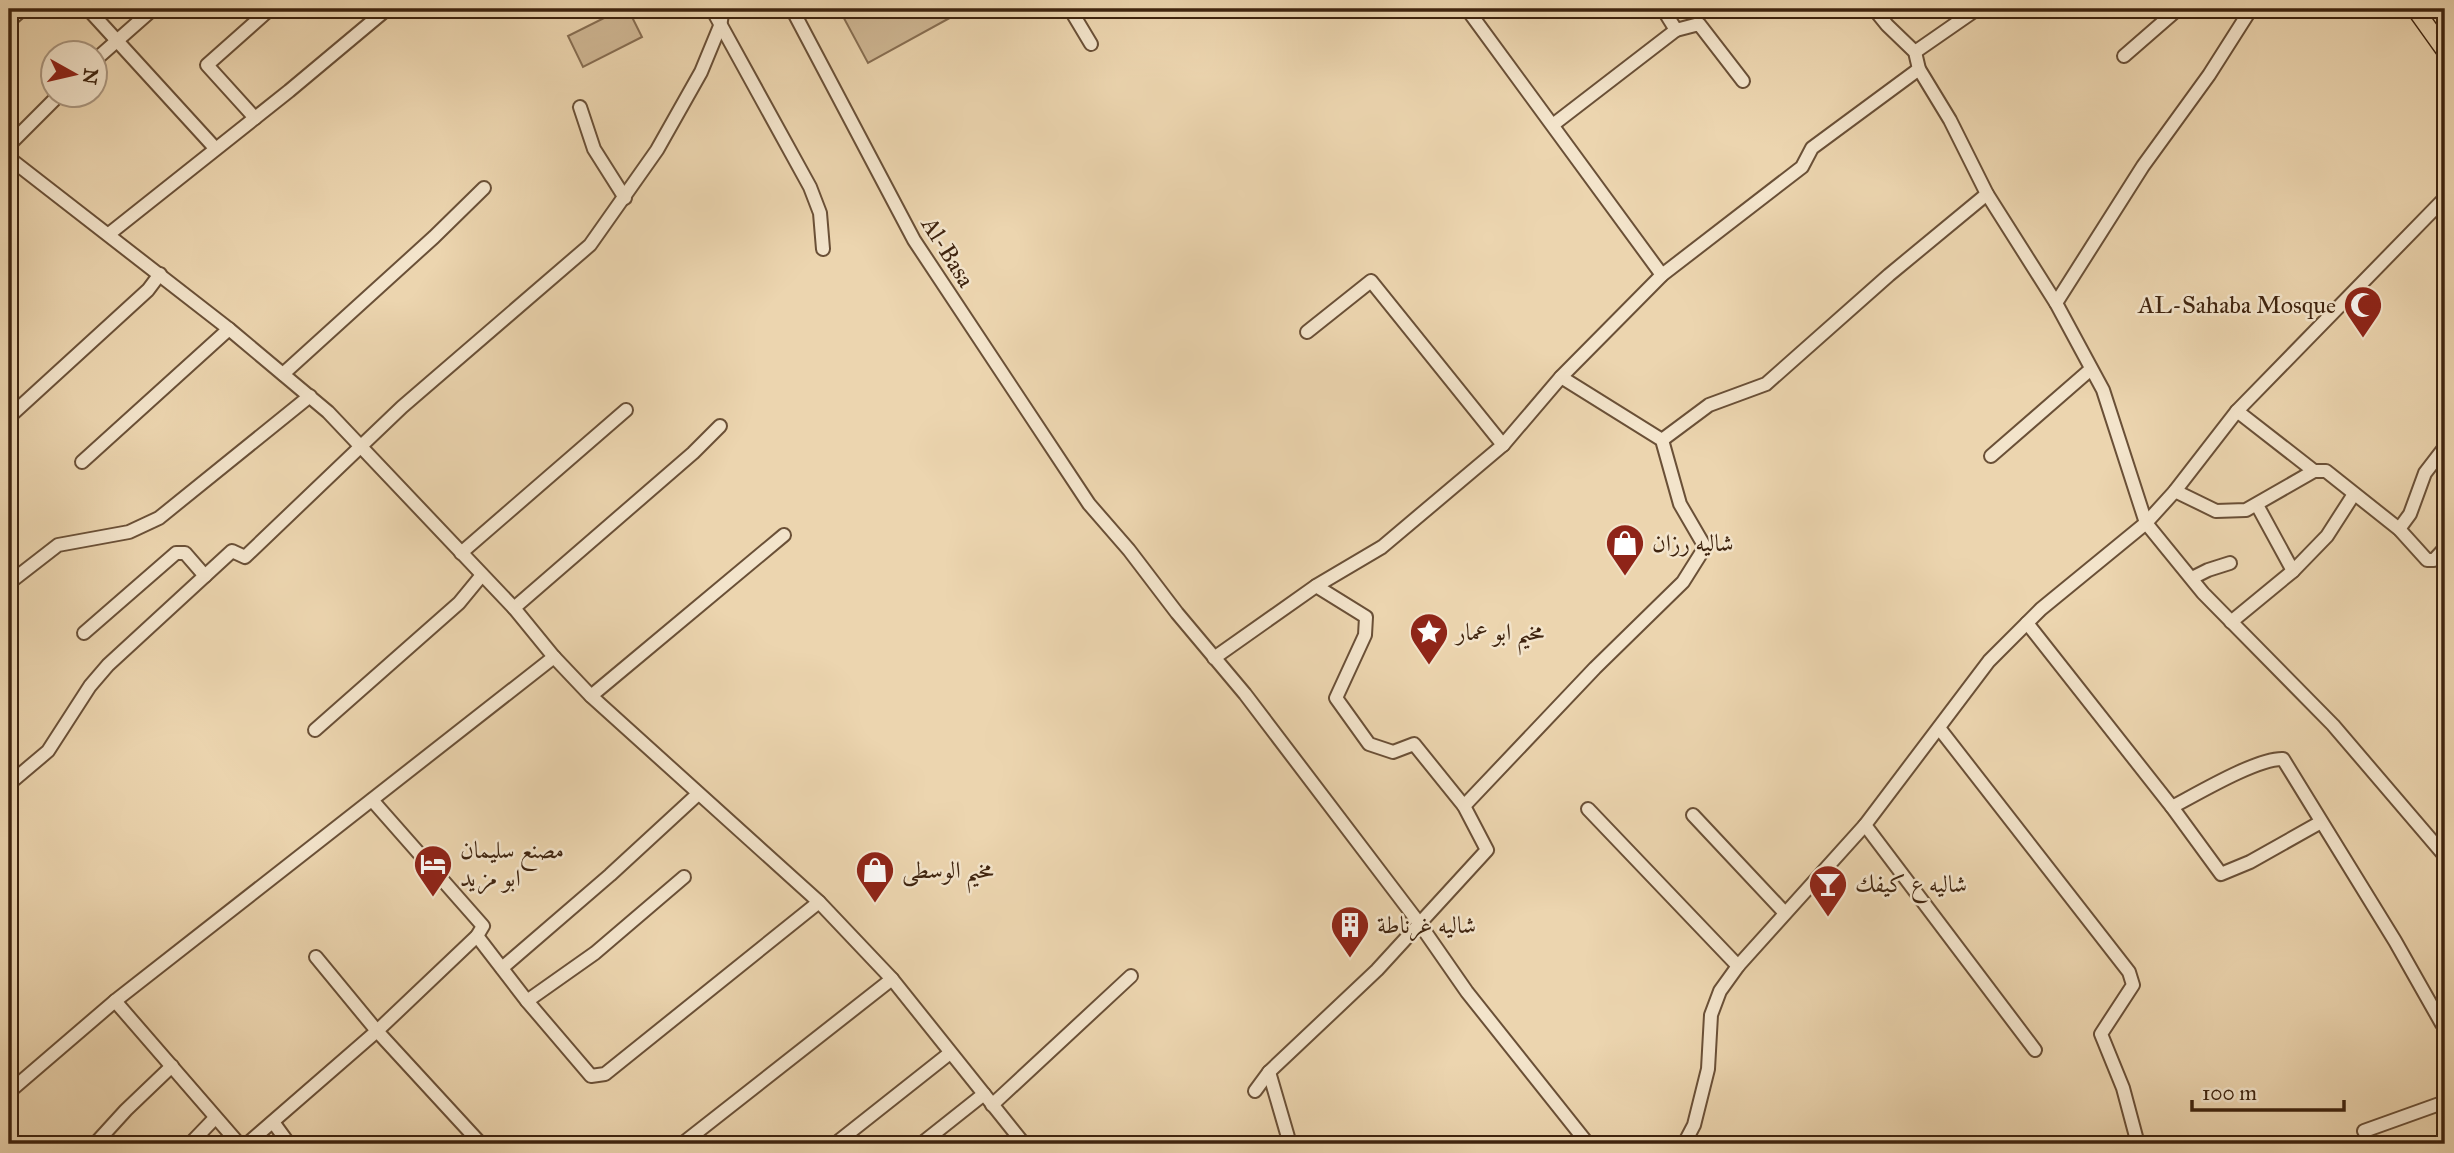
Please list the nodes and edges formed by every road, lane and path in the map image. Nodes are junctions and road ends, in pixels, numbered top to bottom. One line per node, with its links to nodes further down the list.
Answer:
1 (23, 9): 17 (street)
2 (88, 9): 20 (street)
3 (153, 9): 20 (street)
4 (270, 9): 30 (street)
5 (387, 9): 30 (street)
6 (712, 9): 18 (street)
7 (723, 9): 18 (street)
8 (792, 9): 81 (street, Al-Basa)
9 (1070, 9): 21 (street)
10 (1467, 9): 31 (street)
11 (1663, 9): 19 (street)
12 (1874, 9): 24 (street)
13 (1977, 9): 24 (street)
14 (2178, 9): 25 (street)
15 (2251, 9): 43 (street)
16 (2415, 9): 23 (main road)
17 (9, 22)
18 (720, 26): 37 (street); 40 (street)
19 (1676, 30): 27 (street); 31 (street)
20 (117, 40): 22 (street); 33 (street)
21 (1091, 44)
22 (108, 48)
23 (2445, 51)
24 (1915, 52): 26 (street)
25 (2124, 57)
26 (1919, 69): 36 (street); 42 (street)
27 (1743, 81)
28 (580, 107): 37 (street)
29 (46, 108): 32 (street)
30 (255, 118): 33 (street)
31 (1553, 124): 42 (street)
32 (9, 145)
33 (215, 148): 39 (street)
34 (9, 158): 39 (street)
35 (484, 188): 47 (street)
36 (1987, 194): 43 (street); 54 (street)
37 (625, 198): 56 (street)
38 (2443, 203): 51 (street)
39 (109, 234): 41 (street)
40 (824, 249)
41 (160, 274): 44 (street); 52 (street)
42 (1662, 275): 48 (street)
43 (2056, 303): 46 (street)
44 (229, 328): 47 (street); 59 (street)
45 (1307, 331): 55 (street)
46 (2091, 369): 58 (street); 64 (street)
47 (283, 374): 49 (street)
48 (1561, 377): 54 (street); 55 (street)
49 (310, 396): 56 (street); 74 (street)
50 (626, 410): 68 (street)
51 (2237, 411): 60 (street); 61 (street)
52 (9, 417)
53 (720, 426): 76 (street)
54 (1662, 440): 88 (street)
55 (1503, 445): 75 (street)
56 (362, 447): 68 (street); 72 (street)
57 (2445, 447): 65 (street)
58 (1991, 456)
59 (82, 462)
60 (2314, 471): 62 (street); 63 (street)
61 (2175, 491): 63 (street); 64 (street)
62 (2354, 494): 65 (street); 70 (street)
63 (2257, 505): 70 (street)
64 (2146, 523): 73 (street); 78 (street)
65 (2399, 529): 67 (street)
66 (784, 535): 82 (street)
67 (2445, 548)
68 (461, 553): 71 (street)
69 (2230, 563): 73 (street)
70 (2293, 571): 77 (street)
71 (482, 575): 76 (street); 84 (street)
72 (205, 576): 79 (street); 85 (street)
73 (2192, 578): 77 (street)
74 (9, 583)
75 (1316, 586): 81 (street); 88 (street)
76 (514, 608): 80 (street)
77 (2231, 622): 94 (street)
78 (2027, 623): 83 (street); 89 (street)
79 (84, 633)
80 (554, 657): 82 (street); 87 (street)
81 (1214, 658): 98 (street, Al-Basa)
82 (591, 696): 86 (street)
83 (1939, 728): 93 (street); 133 (street)
84 (315, 730)
85 (9, 784)
86 (698, 794): 96 (street); 102 (street)
87 (372, 800): 99 (street); 105 (street)
88 (1464, 806): 98 (street)
89 (2172, 807): 92 (street); 92 (street)
90 (1588, 809): 101 (street)
91 (1693, 816): 97 (street)
92 (2321, 822): 107 (street)
93 (1865, 825): 97 (street); 109 (street)
94 (2445, 856)
95 (684, 877): 106 (street)
96 (819, 902): 104 (street); 106 (street)
97 (1785, 913): 101 (street)
98 (1419, 923): 112 (street); 131 (street, Al-Basa)
99 (477, 936): 102 (street); 108 (street)
100 (317, 957): 108 (street)
101 (1738, 966): 132 (street)
102 (502, 968): 106 (street)
103 (1131, 976): 115 (street)
104 (892, 979): 110 (street); 126 (street)
105 (115, 1001): 111 (street); 114 (street)
106 (527, 1001)
107 (2445, 1023)
108 (377, 1031): 118 (street); 125 (street)
109 (2035, 1050)
110 (950, 1053): 115 (street); 127 (street)
111 (172, 1066): 117 (street); 120 (street)
112 (1269, 1073): 113 (street); 130 (street)
113 (1255, 1091)
114 (9, 1092)
115 (988, 1099): 128 (street); 129 (street)
116 (2445, 1102): 119 (street)
117 (215, 1118): 121 (street); 122 (street)
118 (273, 1122): 123 (street); 124 (street)
119 (2364, 1131)
120 (95, 1144)
121 (190, 1144)
122 (239, 1144)
123 (247, 1144)
124 (289, 1144)
125 (481, 1144)
126 (682, 1144)
127 (835, 1144)
128 (921, 1144)
129 (1024, 1144)
130 (1290, 1144)
131 (1588, 1144)
132 (1684, 1144)
133 (2138, 1144)

